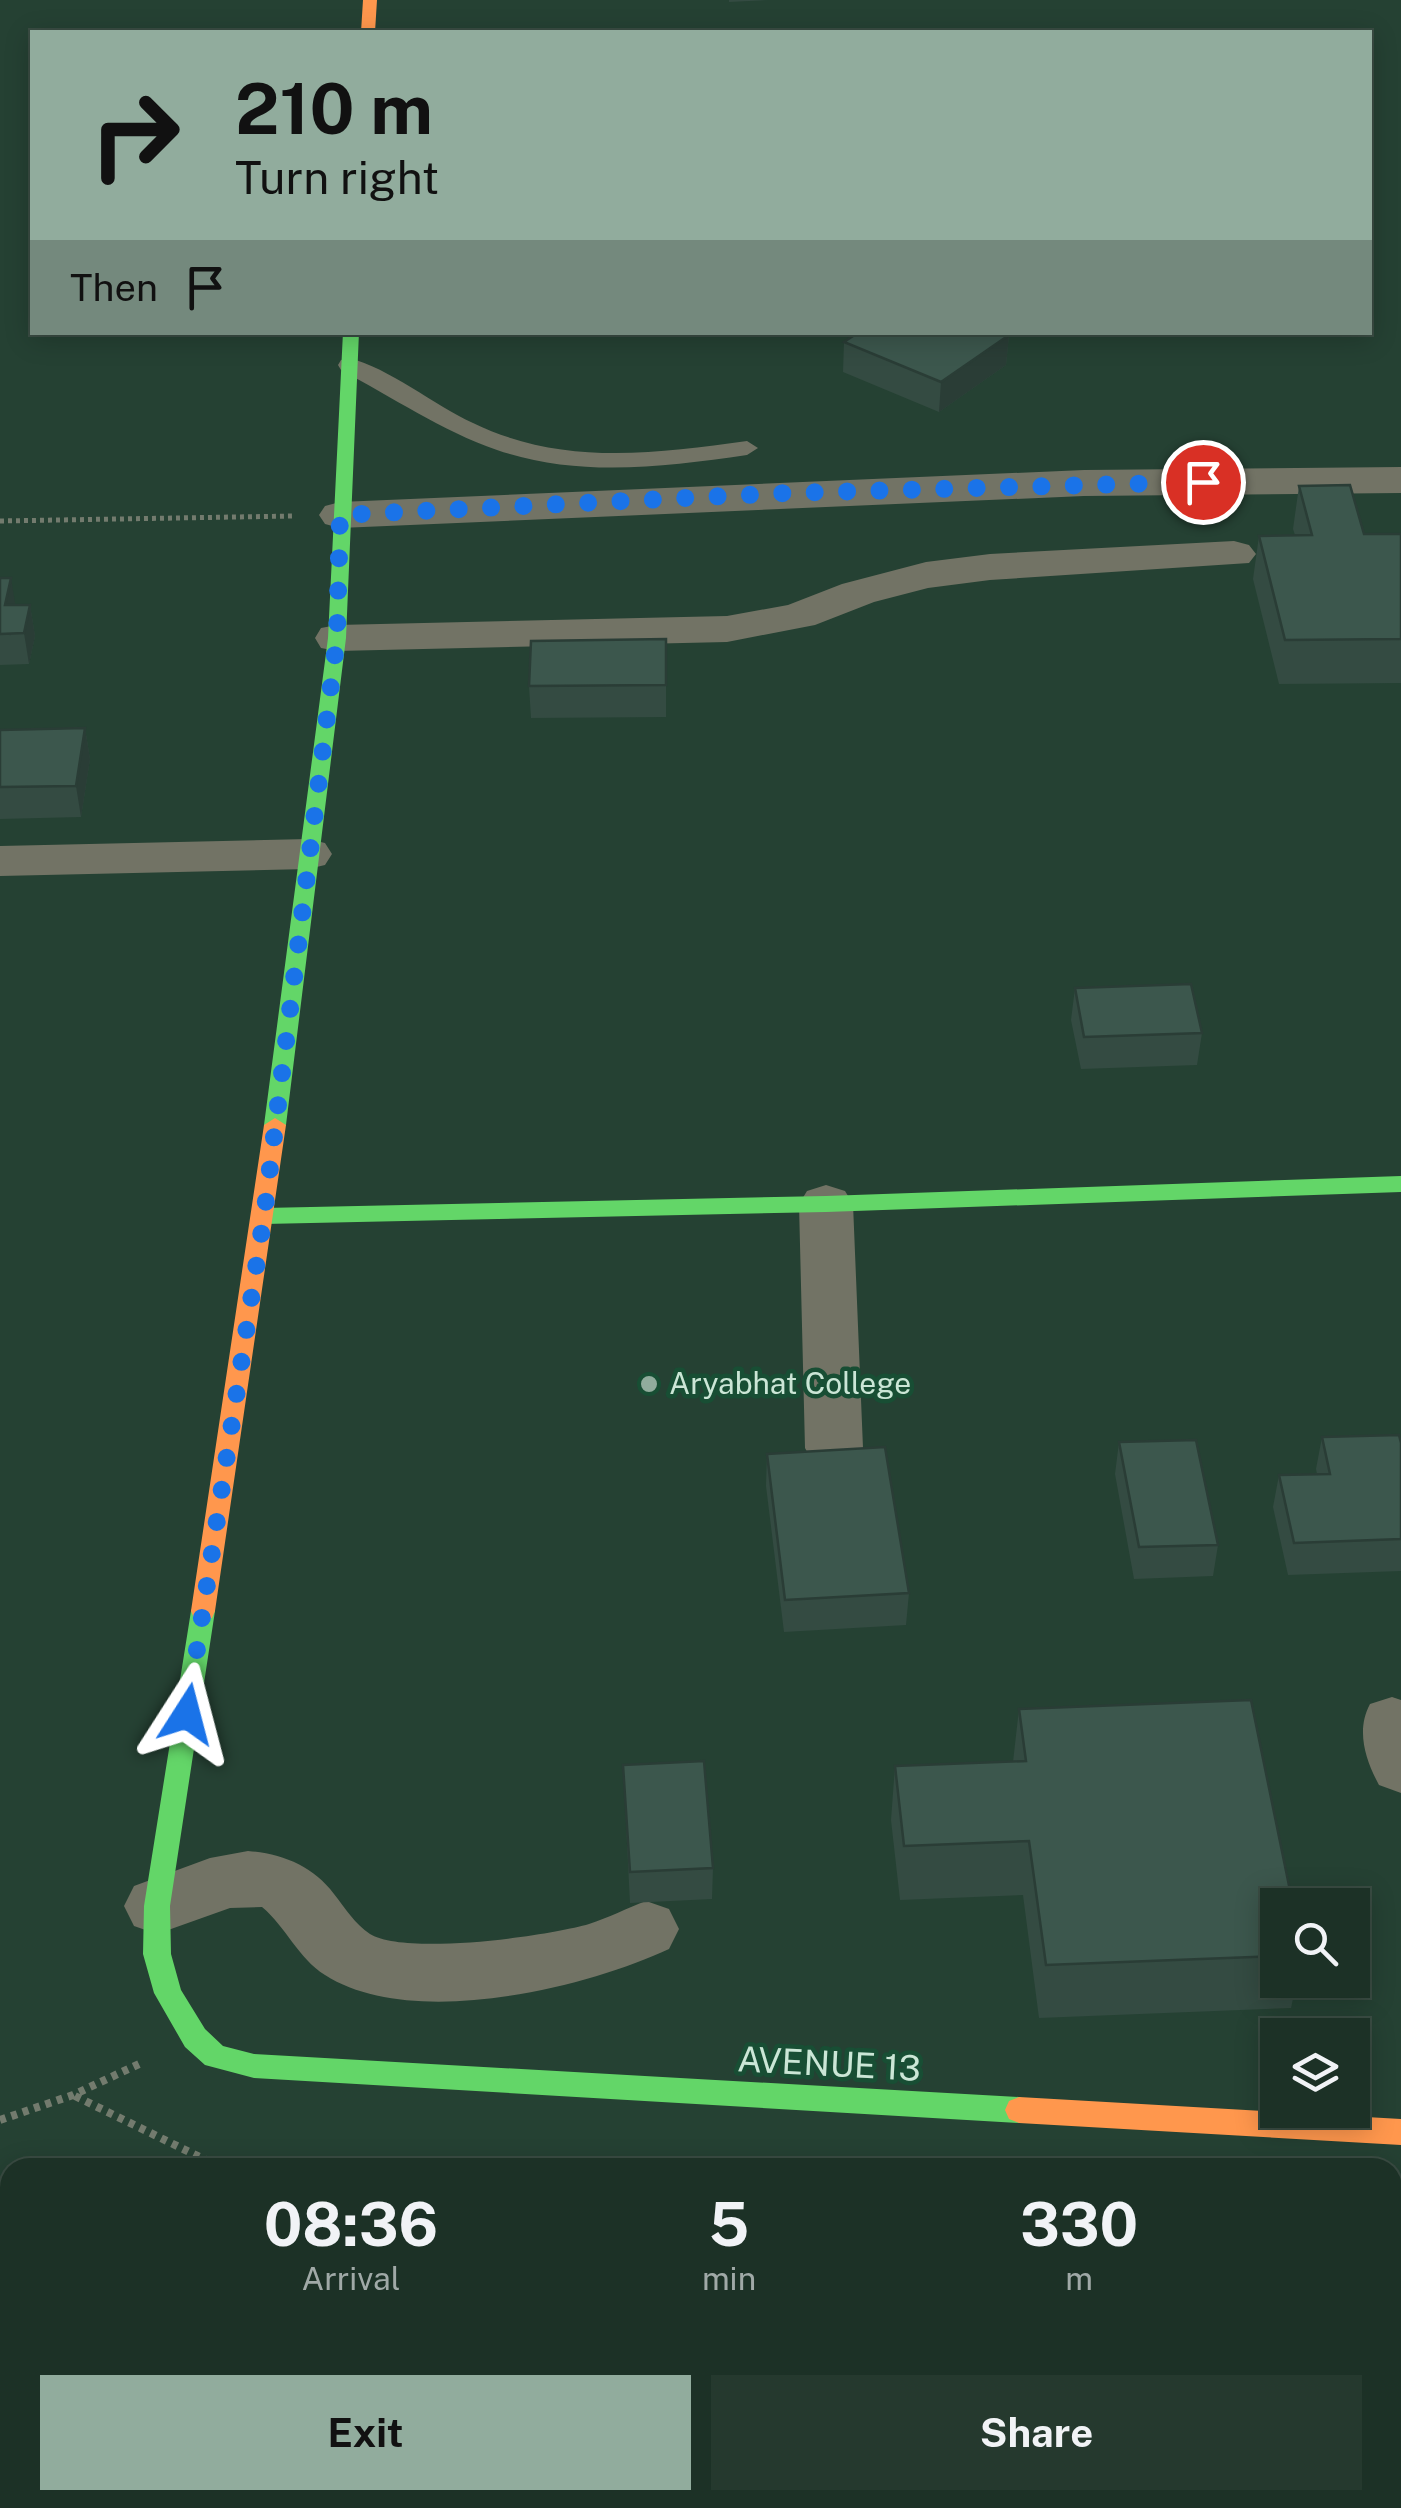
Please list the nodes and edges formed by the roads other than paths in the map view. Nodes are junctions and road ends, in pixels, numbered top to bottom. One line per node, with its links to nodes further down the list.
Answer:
1 (370, 0): 2 (street)
2 (368, 30)
3 (351, 335): 4 (street)
4 (349, 364): 5 (lane); 7 (street)
5 (747, 448)
6 (1401, 480): 7 (street)
7 (340, 515): 9 (street)
8 (1234, 554): 9 (street)
9 (337, 638): 10 (street)
10 (308, 854): 11 (street); 14 (street)
11 (0, 860)
12 (1401, 1184): 13 (street)
13 (826, 1204): 14 (street); 15 (street)
14 (264, 1216): 16 (street)
15 (834, 1448)
16 (157, 1906): 17 (street); 18 (street, AVENUE 13)
17 (646, 1929)
18 (1401, 2132)

